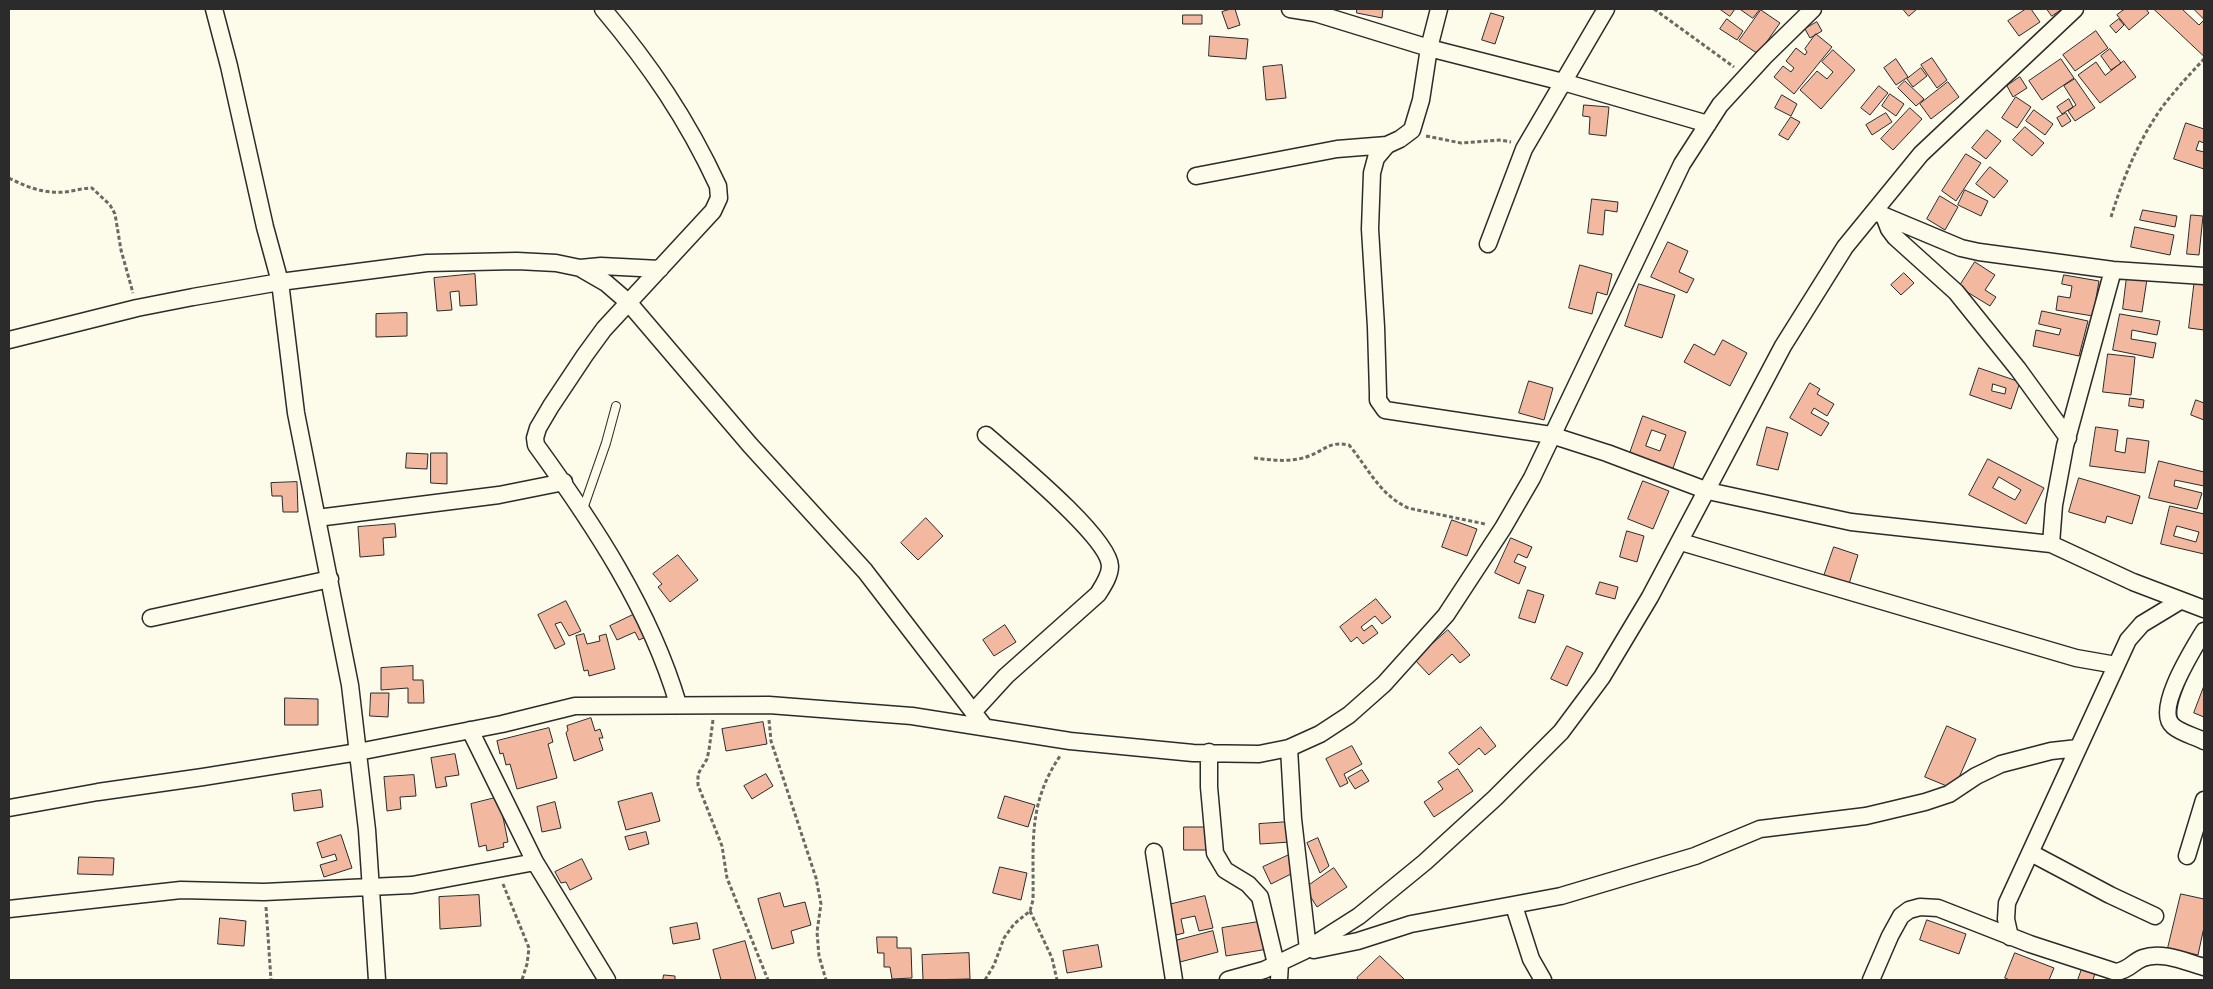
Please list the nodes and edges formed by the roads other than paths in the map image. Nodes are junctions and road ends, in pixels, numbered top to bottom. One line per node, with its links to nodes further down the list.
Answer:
1 (214, 9): 20 (street)
2 (603, 9): 17 (street)
3 (1290, 9): 8 (street)
4 (1439, 9): 9 (street)
5 (1606, 9): 10 (street)
6 (1813, 9): 11 (street)
7 (2075, 9): 14 (street)
8 (1315, 11): 9 (street)
9 (1429, 48): 10 (street); 12 (street)
10 (1563, 82): 11 (street); 15 (street)
11 (1708, 124): 25 (street)
12 (1387, 145): 13 (street); 25 (street)
13 (1196, 176)
14 (1880, 214): 18 (street); 26 (street); 28 (street)
15 (1488, 244)
16 (580, 268): 17 (street); 20 (street); 21 (street)
17 (660, 270): 21 (street)
18 (2113, 270): 19 (street); 26 (street)
19 (2204, 276)
20 (280, 282): 22 (street); 30 (street)
21 (628, 302): 27 (street); 40 (street)
22 (9, 340)
23 (616, 406): 29 (lane)
24 (986, 435): 40 (street)
25 (1551, 436): 28 (street); 44 (street)
26 (2068, 438): 32 (street)
27 (564, 482): 29 (street); 30 (street)
28 (1708, 490): 31 (street); 32 (street)
29 (583, 509): 39 (street)
30 (317, 518): 33 (street)
31 (1681, 542): 38 (street); 61 (street)
32 (2051, 544): 34 (street)
33 (330, 579): 36 (street); 46 (street)
34 (2180, 601): 35 (street); 38 (street)
35 (2204, 609)
36 (152, 618)
37 (2204, 631): 43 (street)
38 (2116, 666): 45 (street)
39 (678, 704): 41 (street); 42 (street)
40 (973, 712): 41 (street)
41 (984, 726): 47 (street)
42 (470, 730): 46 (street); 53 (street)
43 (2204, 741)
44 (1289, 748): 47 (street); 61 (street)
45 (2078, 748): 51 (street); 56 (street)
46 (358, 752): 49 (street); 54 (street)
47 (1209, 752): 63 (street)
48 (2204, 800): 52 (street)
49 (9, 808)
50 (1154, 852): 66 (street)
51 (2030, 853): 55 (street); 58 (street)
52 (2187, 856)
53 (535, 862): 54 (street); 65 (street)
54 (369, 888): 57 (street); 64 (street)
55 (2007, 903): 59 (street); 60 (street)
56 (1514, 906): 61 (street); 68 (street)
57 (9, 909)
58 (2155, 916)
59 (1971, 920): 60 (street); 69 (street)
60 (2010, 937): 62 (street)
61 (1306, 950): 63 (street)
62 (2204, 967)
63 (1278, 969): 67 (street)
64 (377, 980)
65 (607, 980)
66 (1174, 980)
67 (1228, 980)
68 (1543, 980)
69 (1871, 980)

